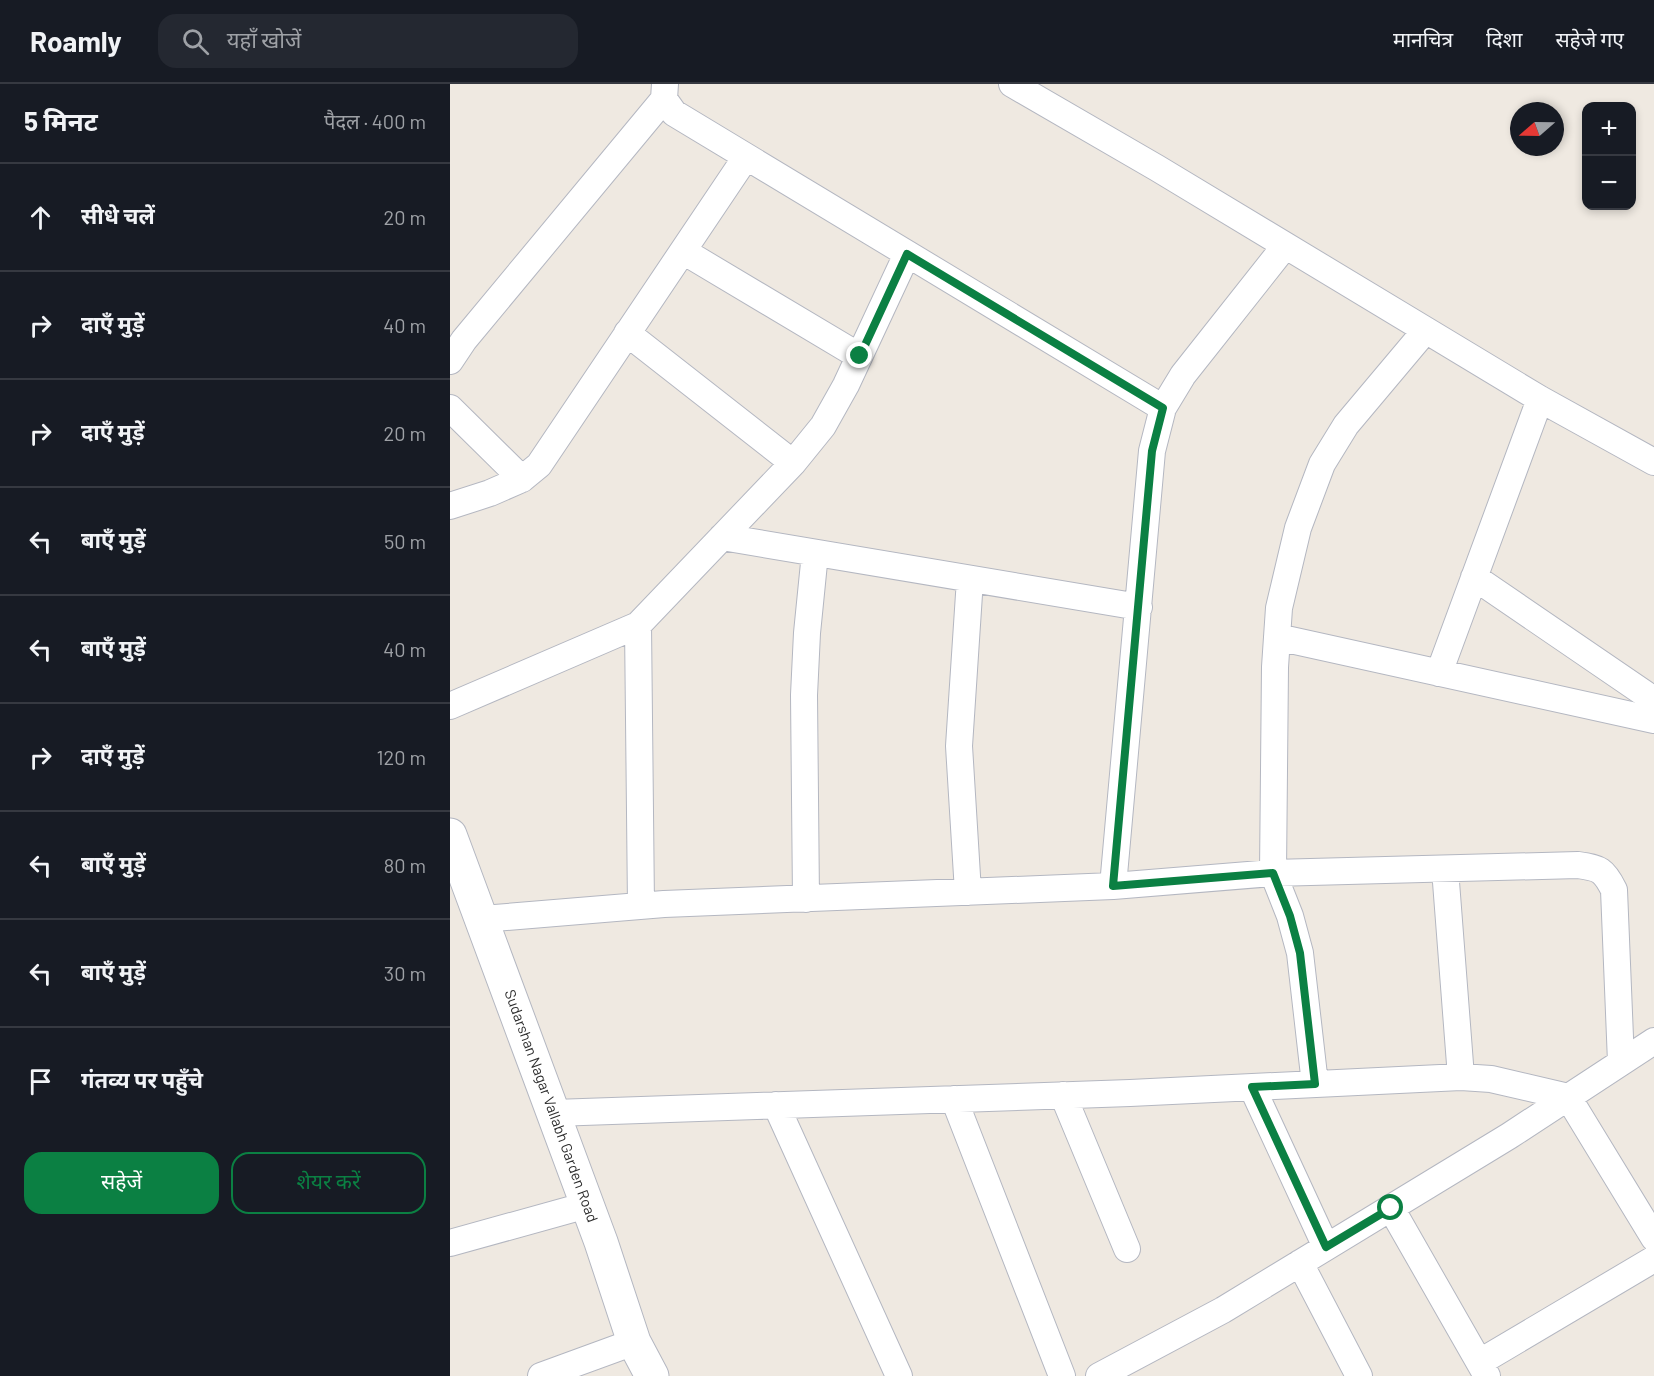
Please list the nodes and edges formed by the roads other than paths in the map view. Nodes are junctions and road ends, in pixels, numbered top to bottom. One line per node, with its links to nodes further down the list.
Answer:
1 (1012, 84): 4 (street)
2 (664, 92): 3 (street); 10 (street)
3 (746, 157): 5 (street); 6 (street)
4 (1285, 246): 7 (street); 13 (street)
5 (683, 251): 8 (street); 9 (street)
6 (907, 254): 9 (street); 13 (street)
7 (1425, 331): 11 (street); 24 (street)
8 (627, 333): 15 (street); 16 (street)
9 (860, 356): 15 (street)
10 (450, 361)
11 (1540, 399): 14 (street); 20 (street)
12 (450, 408): 16 (street)
13 (1163, 408): 22 (street)
14 (1654, 462)
15 (793, 463): 18 (street)
16 (522, 480): 17 (street)
17 (450, 506)
18 (722, 537): 19 (street); 23 (street)
19 (816, 553): 21 (street); 34 (street)
20 (1474, 578): 25 (street); 26 (street)
21 (970, 579): 22 (street); 33 (street)
22 (1139, 607): 32 (street)
23 (638, 626): 27 (street); 35 (street)
24 (1277, 637): 25 (street); 31 (street)
25 (1439, 673): 28 (street)
26 (1654, 700)
27 (450, 706)
28 (1654, 720)
29 (450, 835): 36 (street, Sudarshan Nagar Vallabh Garden Road)
30 (1445, 869): 31 (street); 38 (street); 39 (street)
31 (1273, 873): 32 (street); 40 (street)
32 (1113, 886): 33 (street)
33 (968, 892): 34 (street)
34 (806, 899): 35 (street)
35 (641, 906): 36 (street)
36 (482, 919): 46 (street, Sudarshan Nagar Vallabh Garden Road)
37 (1654, 1041): 38 (street)
38 (1621, 1062): 43 (street)
39 (1461, 1077): 40 (street); 43 (street)
40 (1315, 1084): 41 (street)
41 (1252, 1087): 42 (street); 51 (street)
42 (1063, 1095): 44 (street); 52 (street)
43 (1568, 1097): 48 (street); 49 (street)
44 (954, 1099): 45 (street); 60 (street)
45 (776, 1105): 46 (street); 59 (street)
46 (554, 1113): 47 (street, Sudarshan Nagar Vallabh Garden Road)
47 (587, 1205): 50 (street); 55 (street, Sudarshan Nagar Vallabh Garden Road)
48 (1391, 1208): 51 (street); 56 (street)
49 (1654, 1238)
50 (450, 1243)
51 (1326, 1247): 54 (street)
52 (1127, 1249)
53 (1654, 1259): 56 (street)
54 (1300, 1263): 61 (street); 62 (street)
55 (634, 1342): 57 (street); 58 (street, Sudarshan Nagar Vallabh Garden Road)
56 (1484, 1369)
57 (541, 1376)
58 (652, 1376)
59 (899, 1376)
60 (1062, 1376)
61 (1099, 1376)
62 (1359, 1376)

